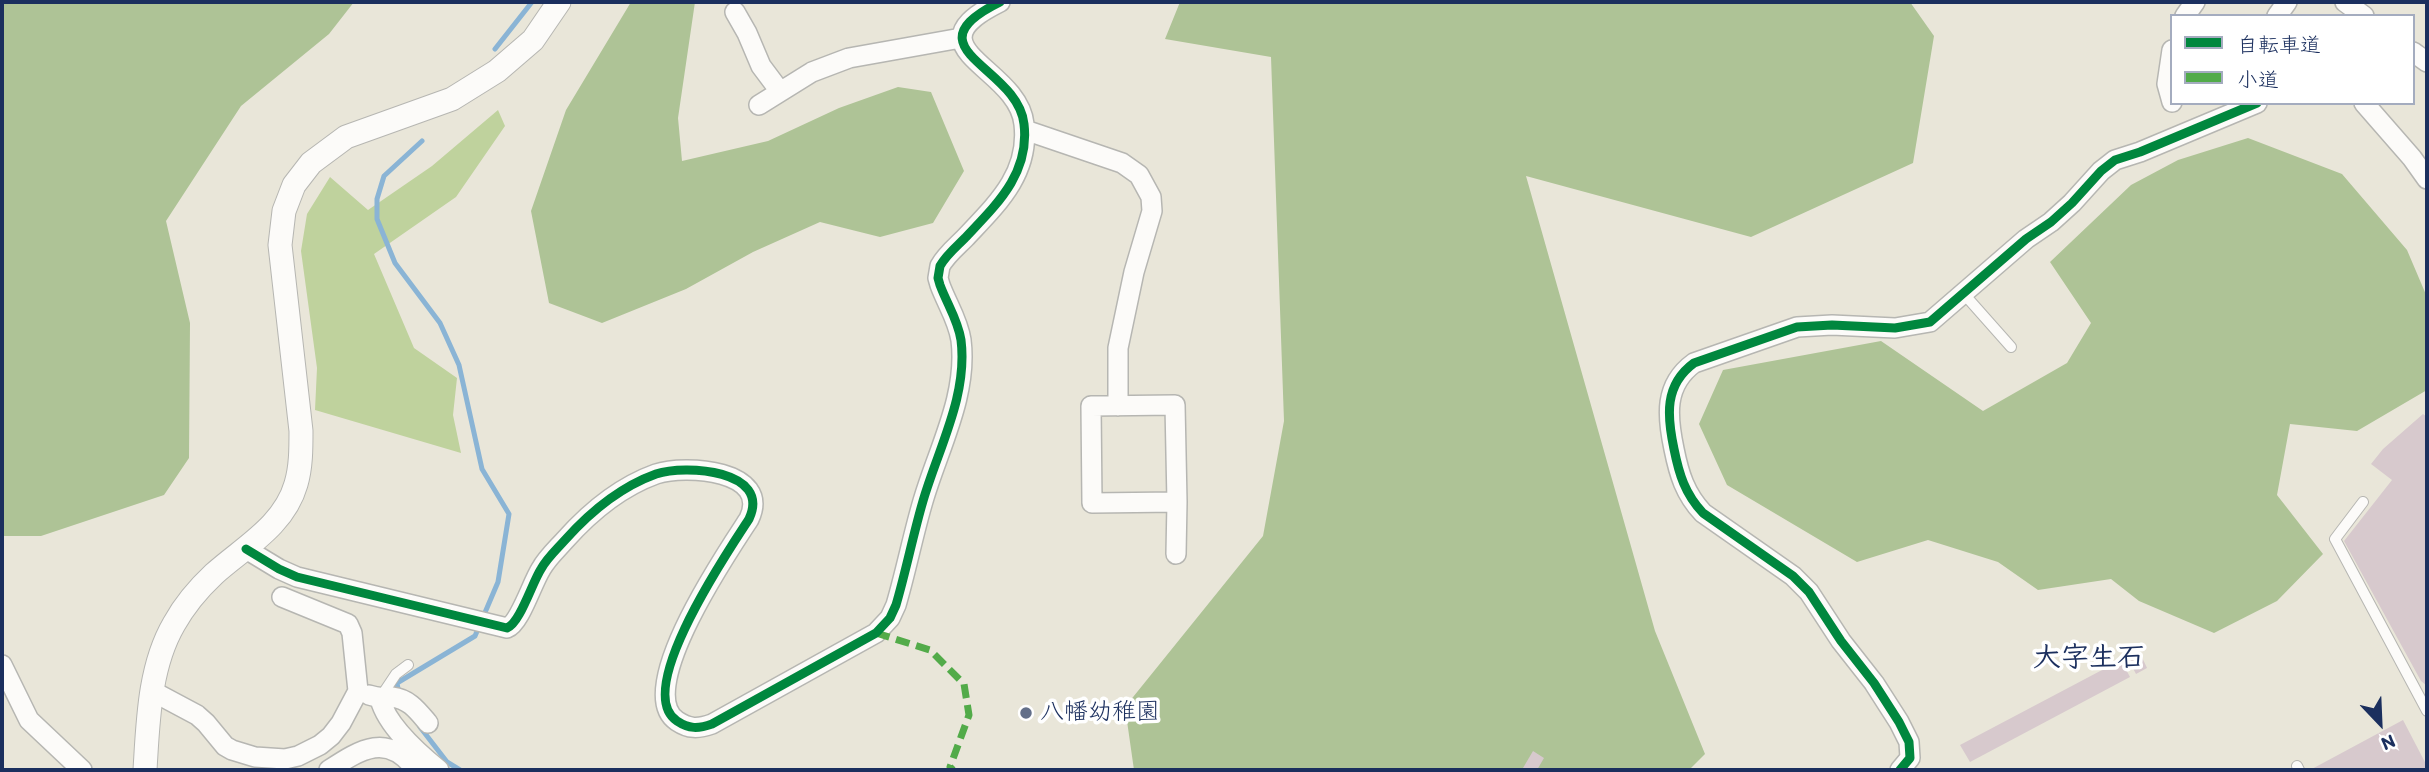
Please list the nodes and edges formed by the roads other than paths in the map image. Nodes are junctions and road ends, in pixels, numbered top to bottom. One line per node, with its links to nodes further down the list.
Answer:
1 (559, 2): 22 (street)
2 (1000, 2): 6 (street)
3 (2345, 2): 5 (street)
4 (735, 12): 8 (street)
5 (2361, 14)
6 (961, 38): 8 (street); 14 (street)
7 (2170, 64): 9 (street)
8 (779, 90): 10 (street)
9 (2170, 95)
10 (758, 105)
11 (2173, 105): 15 (street)
12 (2252, 105): 15 (street)
13 (2366, 105): 16 (street)
14 (1025, 130): 19 (street); 22 (street)
15 (2185, 132): 17 (street)
16 (2427, 179)
17 (1964, 294): 18 (lane); 37 (street)
18 (2011, 347)
19 (1118, 406): 20 (street); 20 (street)
20 (1177, 502): 23 (street)
21 (2363, 502): 30 (lane)
22 (246, 549): 27 (street)
23 (1176, 554)
24 (282, 597): 28 (street)
25 (408, 665): 29 (lane)
26 (2, 666): 32 (street)
27 (152, 691): 28 (street); 33 (street)
28 (358, 691): 29 (street)
29 (392, 699): 31 (street); 36 (street)
30 (2427, 711)
31 (428, 723)
32 (82, 770)
33 (145, 770)
34 (329, 770): 35 (street)
35 (416, 770)
36 (439, 770)
37 (1900, 770)

